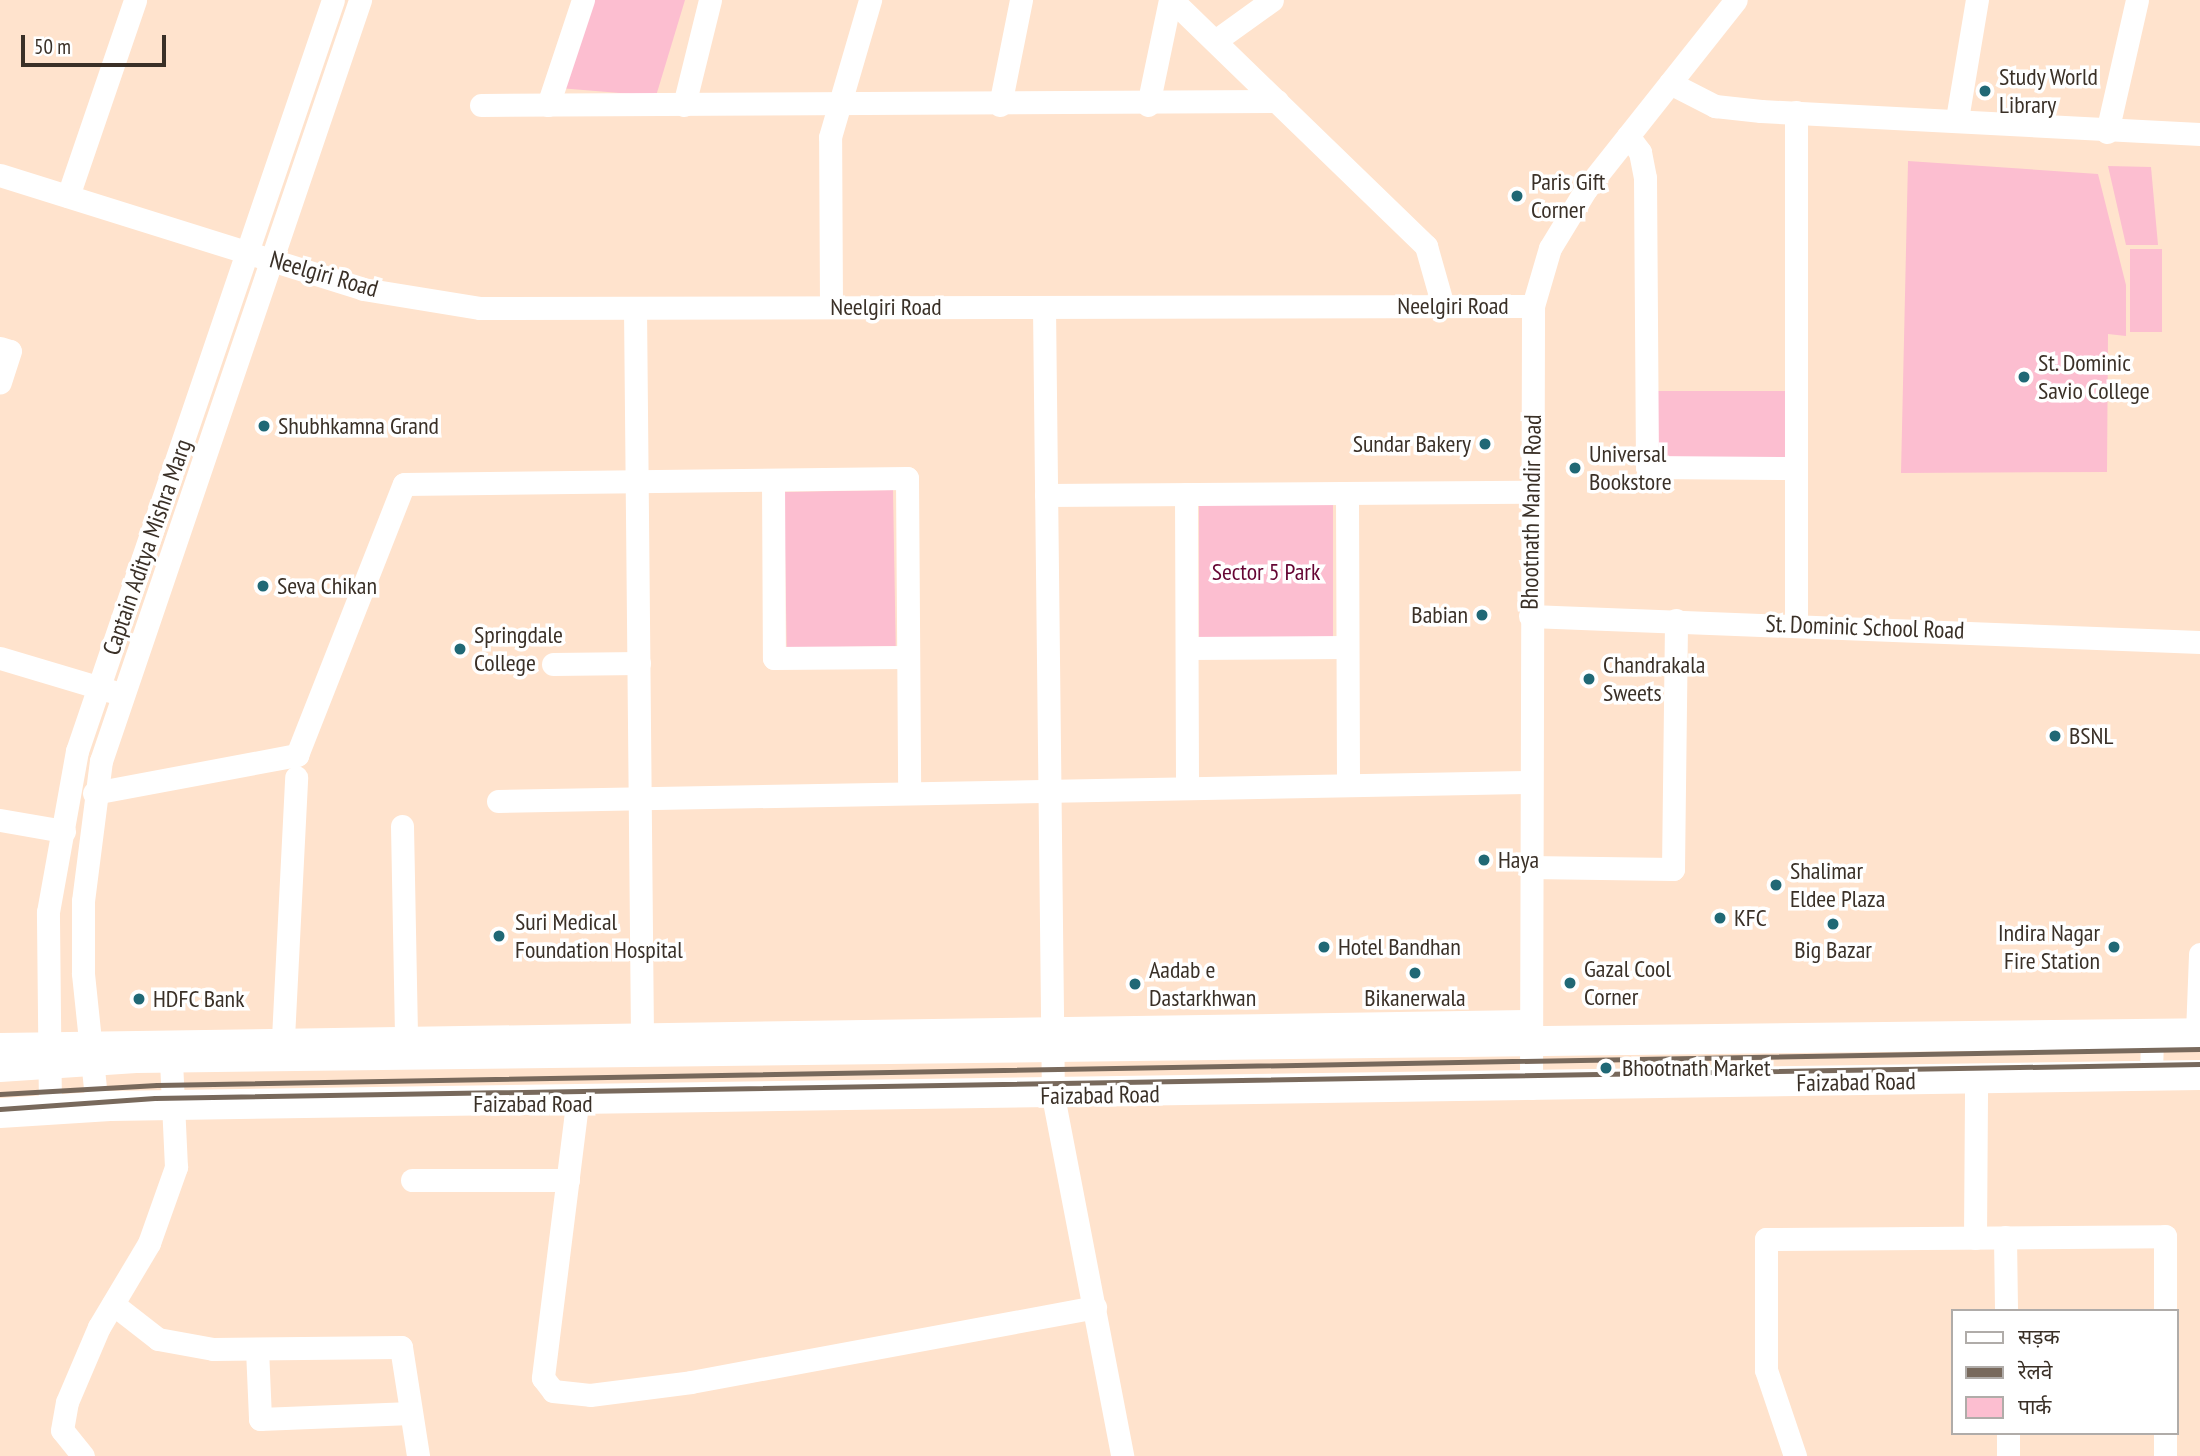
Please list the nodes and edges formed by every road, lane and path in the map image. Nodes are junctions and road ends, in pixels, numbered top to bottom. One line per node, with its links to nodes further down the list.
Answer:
1 (135, 0): 28 (street)
2 (333, 0): 29 (street, Captain Aditya Mishra Marg)
3 (360, 0): 30 (street, Captain Aditya Mishra Marg)
4 (583, 0): 17 (street)
5 (710, 0): 20 (street)
6 (870, 0): 21 (street)
7 (1021, 0): 18 (street)
8 (1171, 0): 13 (street); 19 (street)
9 (1272, 0): 13 (street)
10 (1736, 0): 14 (street, Bhootnath Mandir Road)
11 (1977, 0): 23 (street)
12 (2137, 0): 24 (street)
13 (1214, 41): 15 (street)
14 (1671, 83): 22 (street); 26 (street, Bhootnath Mandir Road)
15 (1277, 101): 19 (street); 32 (street)
16 (481, 104): 17 (street)
17 (548, 105): 20 (street)
18 (1000, 105): 19 (street); 21 (street)
19 (1148, 105)
20 (684, 106): 21 (street)
21 (838, 106): 31 (street)
22 (1796, 112): 23 (street); 38 (street)
23 (1956, 119): 24 (street)
24 (2108, 132): 25 (street)
25 (2200, 134)
26 (1628, 136): 33 (street, Bhootnath Mandir Road); 38 (street)
27 (0, 175): 28 (street, Neelgiri Road)
28 (68, 196): 29 (street, Neelgiri Road)
29 (248, 251): 30 (street, Neelgiri Road); 55 (street, Captain Aditya Mishra Marg)
30 (271, 261): 35 (street, Neelgiri Road); 56 (street, Captain Aditya Mishra Marg)
31 (831, 306): 34 (street, Neelgiri Road); 35 (street, Neelgiri Road)
32 (1443, 306): 33 (street, Neelgiri Road); 34 (street, Neelgiri Road)
33 (1533, 306): 41 (street, Bhootnath Mandir Road)
34 (1044, 307): 44 (street)
35 (635, 308): 40 (street)
36 (5, 350): 37 (street)
37 (0, 382)
38 (1796, 468): 47 (street)
39 (773, 480): 40 (street); 51 (street); 51 (street)
40 (638, 482): 53 (street); 63 (street)
41 (1531, 492): 42 (street); 45 (street, Bhootnath Mandir Road)
42 (1347, 493): 43 (street); 49 (street)
43 (1186, 494): 44 (street); 50 (street)
44 (1046, 495): 61 (street)
45 (1530, 616): 46 (street, St. Dominic School Road); 58 (street, Bhootnath Mandir Road)
46 (1676, 620): 47 (street, St. Dominic School Road); 69 (street)
47 (1796, 623): 48 (street, St. Dominic School Road)
48 (2200, 642)
49 (1348, 647): 50 (street); 59 (street)
50 (1187, 649): 60 (street)
51 (908, 657): 62 (street)
52 (0, 658): 55 (street)
53 (639, 663): 54 (street); 64 (street)
54 (553, 664)
55 (99, 688): 56 (street); 68 (street, Captain Aditya Mishra Marg)
56 (123, 695): 63 (street, Captain Aditya Mishra Marg)
57 (296, 777): 76 (street)
58 (1529, 782): 59 (street); 69 (street, Bhootnath Mandir Road)
59 (1348, 785): 60 (street)
60 (1187, 788): 61 (street)
61 (1048, 790): 62 (street); 75 (street)
62 (909, 792): 64 (street)
63 (94, 793): 79 (street, Captain Aditya Mishra Marg)
64 (640, 797): 65 (street); 77 (street)
65 (498, 801)
66 (0, 820): 68 (street)
67 (402, 827): 72 (street)
68 (64, 831): 80 (street, Captain Aditya Mishra Marg)
69 (1529, 867): 71 (street, Bhootnath Mandir Road)
70 (2200, 954): 73 (street)
71 (1528, 1030): 74 (main road, Faizabad Road); 75 (main road, Faizabad Road); 86 (street, Bhootnath Mandir Road)
72 (406, 1033): 76 (street); 77 (street)
73 (2199, 1033): 74 (main road, Faizabad Road)
74 (2152, 1034): 84 (street)
75 (1050, 1037): 77 (main road, Faizabad Road); 87 (street)
76 (283, 1038): 79 (street)
77 (642, 1042): 81 (main road, Faizabad Road)
78 (0, 1044): 80 (street)
79 (92, 1049): 80 (main road, Faizabad Road); 81 (main road, Faizabad Road); 89 (street, Captain Aditya Mishra Marg)
80 (48, 1052): 82 (main road, Faizabad Road); 91 (street, Captain Aditya Mishra Marg)
81 (171, 1059): 90 (street)
82 (0, 1067)
83 (2200, 1075): 84 (main road, Faizabad Road)
84 (2151, 1076): 85 (main road, Faizabad Road)
85 (1976, 1080): 86 (main road, Faizabad Road); 96 (street)
86 (1531, 1088): 87 (main road, Faizabad Road)
87 (1053, 1096): 88 (main road, Faizabad Road); 98 (street)
88 (577, 1104): 90 (main road, Faizabad Road); 94 (street)
89 (97, 1107): 90 (main road, Faizabad Road); 91 (main road, Faizabad Road)
90 (173, 1107): 97 (street)
91 (51, 1110): 92 (main road, Faizabad Road)
92 (0, 1113)
93 (412, 1180): 94 (street)
94 (568, 1180): 98 (street)
95 (2005, 1237): 96 (street); 99 (street); 100 (street)
96 (1975, 1238): 108 (street)
97 (113, 1304): 101 (street); 105 (street)
98 (1095, 1307): 107 (street)
99 (2006, 1309)
100 (2165, 1309)
101 (257, 1349): 102 (street); 102 (street)
102 (411, 1413): 106 (street)
103 (2008, 1435): 109 (street)
104 (2165, 1435): 110 (street)
105 (83, 1456)
106 (418, 1456)
107 (1122, 1456)
108 (1795, 1456)
109 (2008, 1456)
110 (2165, 1456)

